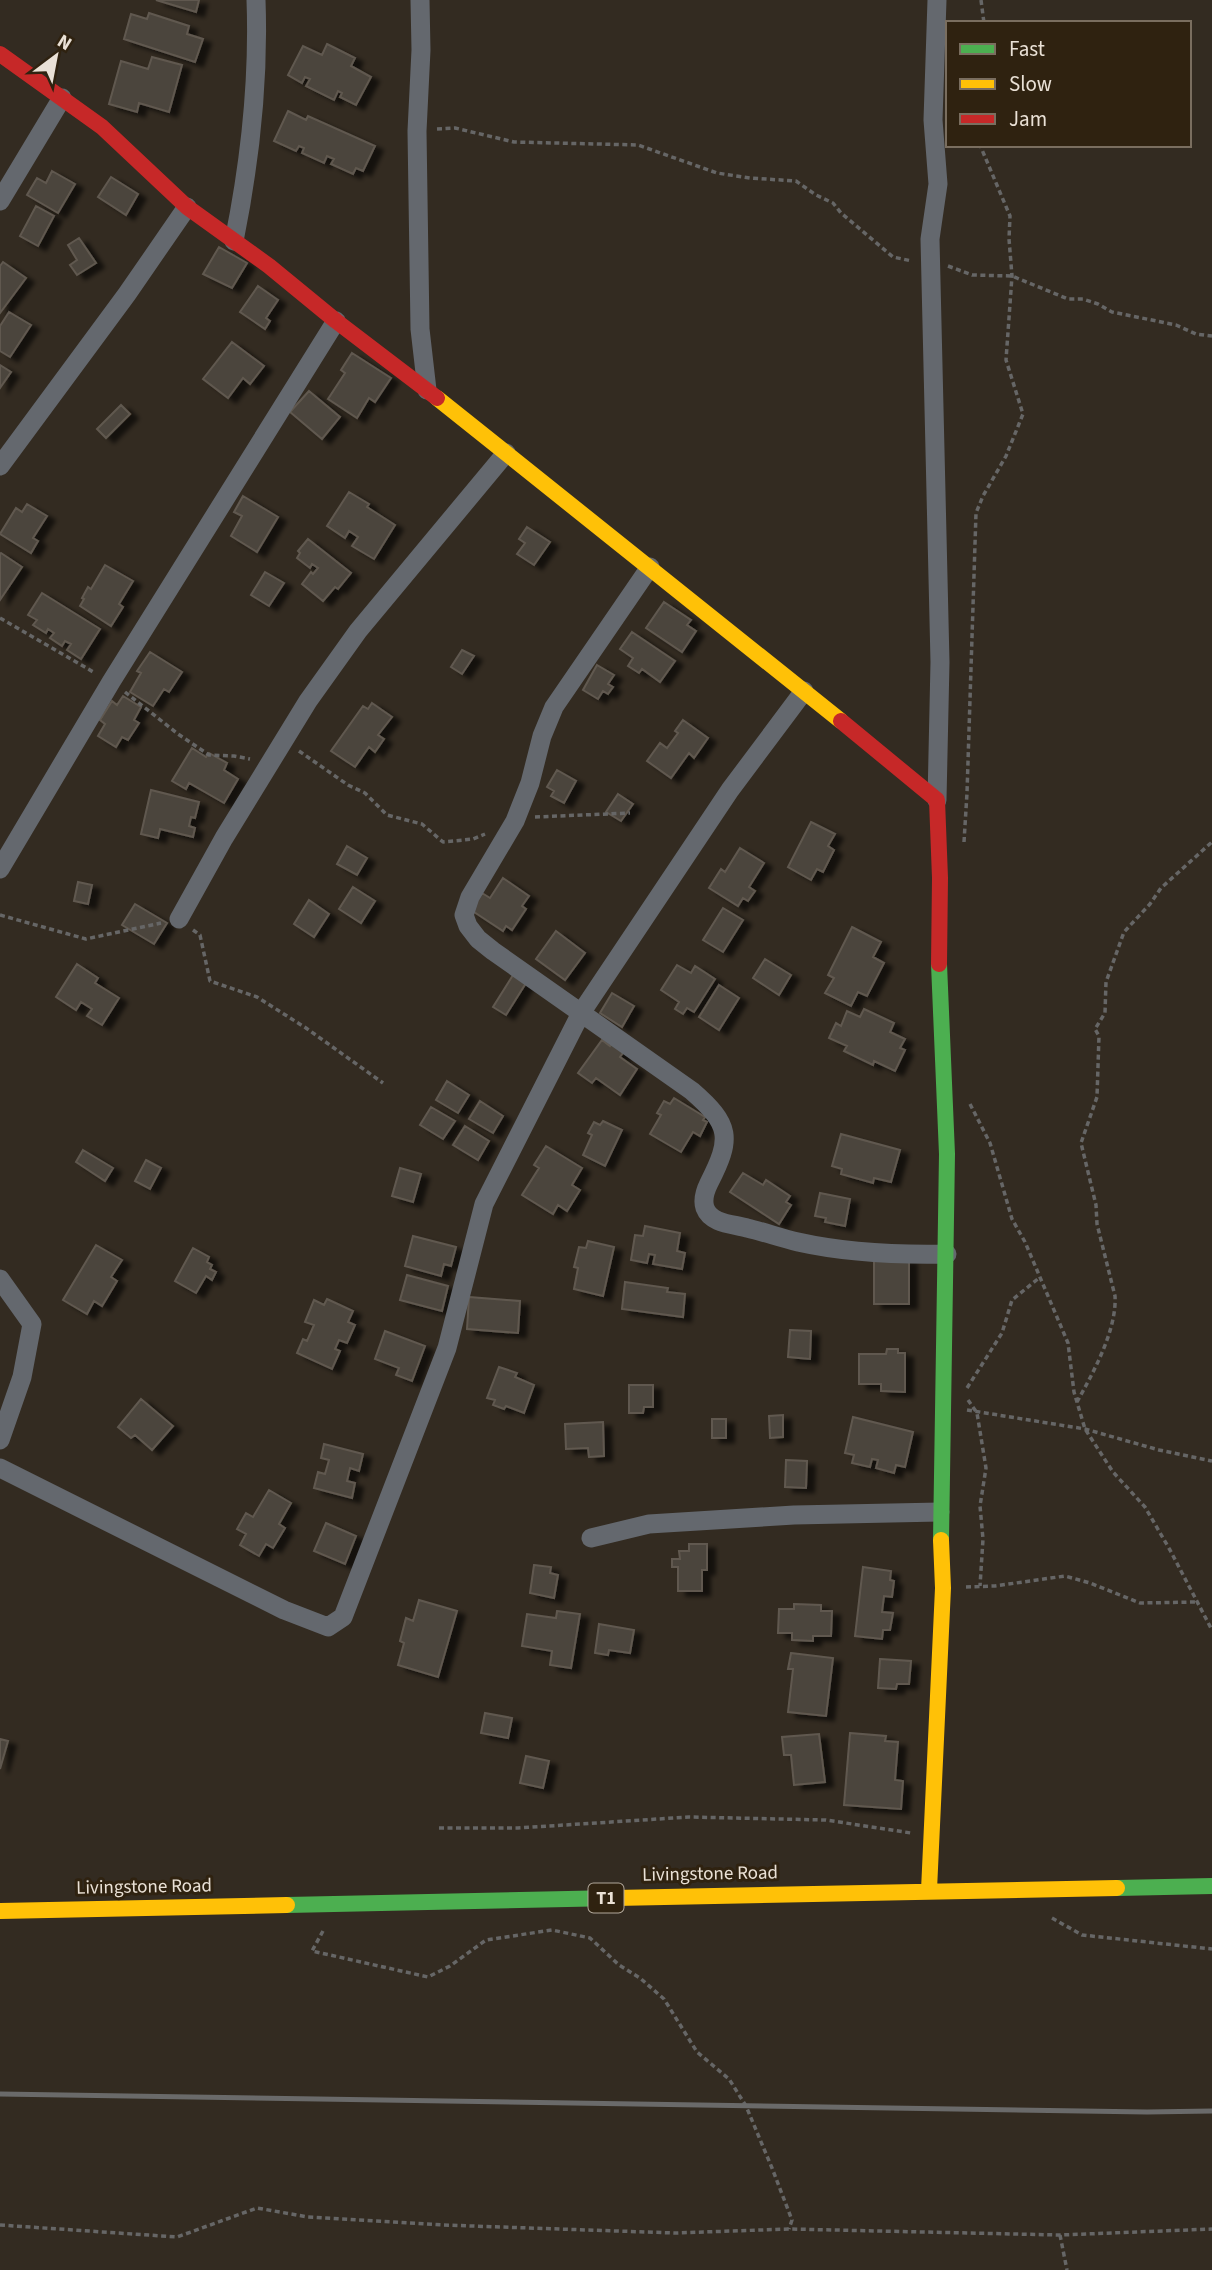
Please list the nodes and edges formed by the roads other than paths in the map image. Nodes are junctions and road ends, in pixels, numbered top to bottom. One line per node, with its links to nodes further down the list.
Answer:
1 (256, 0): 8 (street)
2 (420, 0): 10 (street)
3 (937, 0): 15 (street)
4 (0, 54): 5 (main road)
5 (62, 99): 6 (street); 7 (main road)
6 (0, 201)
7 (187, 207): 8 (main road); 12 (street)
8 (234, 241): 9 (main road)
9 (336, 321): 10 (main road); 16 (street)
10 (427, 390): 11 (main road)
11 (506, 453): 13 (main road); 17 (street)
12 (1, 462)
13 (650, 568): 14 (main road); 18 (street)
14 (804, 691): 15 (main road); 18 (street)
15 (937, 800): 19 (main road)
16 (0, 869)
17 (179, 919)
18 (581, 1013): 19 (street); 22 (street)
19 (947, 1254): 23 (main road)
20 (0, 1279): 21 (street)
21 (0, 1440)
22 (0, 1468)
23 (940, 1512): 24 (street); 26 (main road)
24 (591, 1538)
25 (1212, 1886): 26 (main road, Livingstone Road / T1)
26 (929, 1890): 27 (main road, Livingstone Road / T1)
27 (0, 1911)

